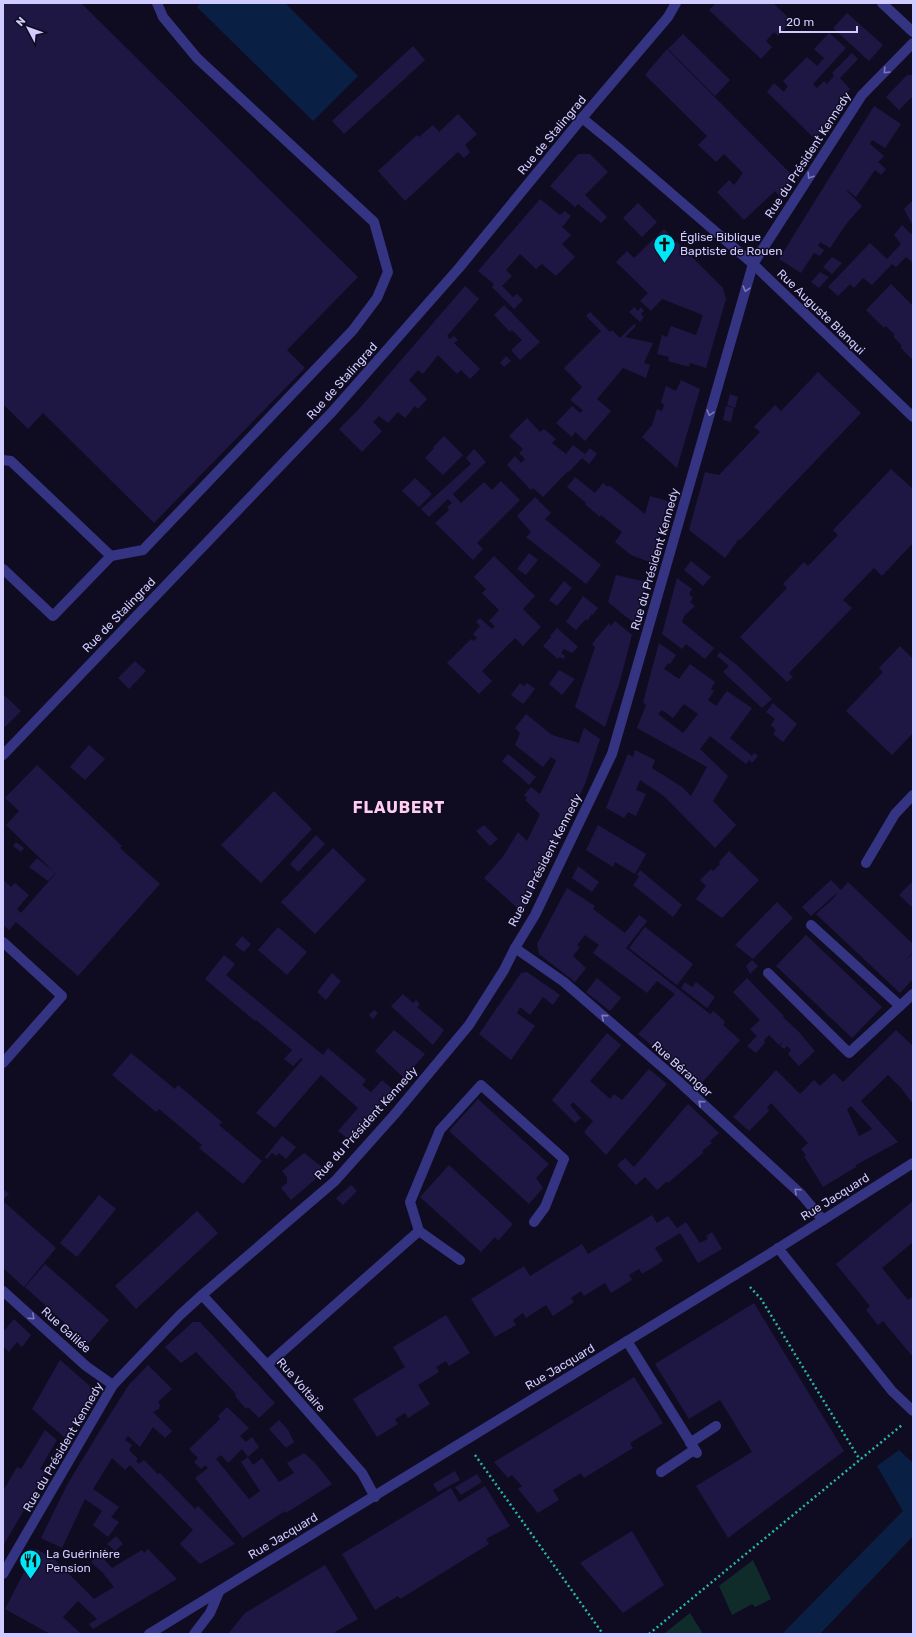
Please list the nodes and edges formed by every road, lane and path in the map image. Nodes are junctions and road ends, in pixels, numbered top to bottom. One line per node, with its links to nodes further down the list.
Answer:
1 (156, 3): 10 (street)
2 (676, 3): 6 (street, Rue de Stalingrad)
3 (882, 3): 4 (street)
4 (913, 32)
5 (913, 43): 7 (street, Rue du Président Kennedy, one-way to 7)
6 (582, 118): 7 (street, Rue Auguste Blanqui); 12 (street, Rue de Stalingrad)
7 (753, 264): 8 (street, Rue Auguste Blanqui); 17 (street, Rue du Président Kennedy, one-way to 17)
8 (913, 418)
9 (3, 460): 10 (street)
10 (111, 556): 11 (street)
11 (3, 568)
12 (3, 755)
13 (913, 795): 14 (street)
14 (866, 863)
15 (811, 925): 20 (street)
16 (3, 942): 21 (street)
17 (515, 948): 23 (street, Rue Béranger, one-way to 17); 30 (street, Rue du Président Kennedy)
18 (768, 973): 20 (street)
19 (913, 994): 20 (street)
20 (900, 1006)
21 (3, 1063)
22 (913, 1164): 23 (street, Rue Jacquard)
23 (823, 1220): 26 (street, Rue Jacquard)
24 (534, 1222): 25 (street)
25 (419, 1231): 27 (street); 32 (street)
26 (778, 1248): 28 (street, Rue Jacquard); 34 (street)
27 (460, 1260)
28 (738, 1273): 31 (street, Rue Jacquard); 39 (path)
29 (3, 1291): 33 (street, Rue Galilée, one-way to 33)
30 (202, 1295): 32 (street, Rue Voltaire); 33 (street, Rue du Président Kennedy)
31 (627, 1342): 37 (street, Rue Jacquard); 38 (street)
32 (267, 1365): 41 (street, Rue Voltaire)
33 (113, 1385): 42 (street, Rue du Président Kennedy)
34 (913, 1411)
35 (907, 1421): 39 (path)
36 (716, 1426): 38 (street)
37 (465, 1440): 41 (street, Rue Jacquard); 46 (path)
38 (694, 1449): 40 (street)
39 (860, 1460): 47 (path)
40 (661, 1472)
41 (375, 1497): 43 (street, Rue Jacquard)
42 (3, 1574)
43 (219, 1592): 44 (street, Rue Jacquard); 45 (street)
44 (149, 1634)
45 (194, 1634)
46 (603, 1634)
47 (649, 1634)

